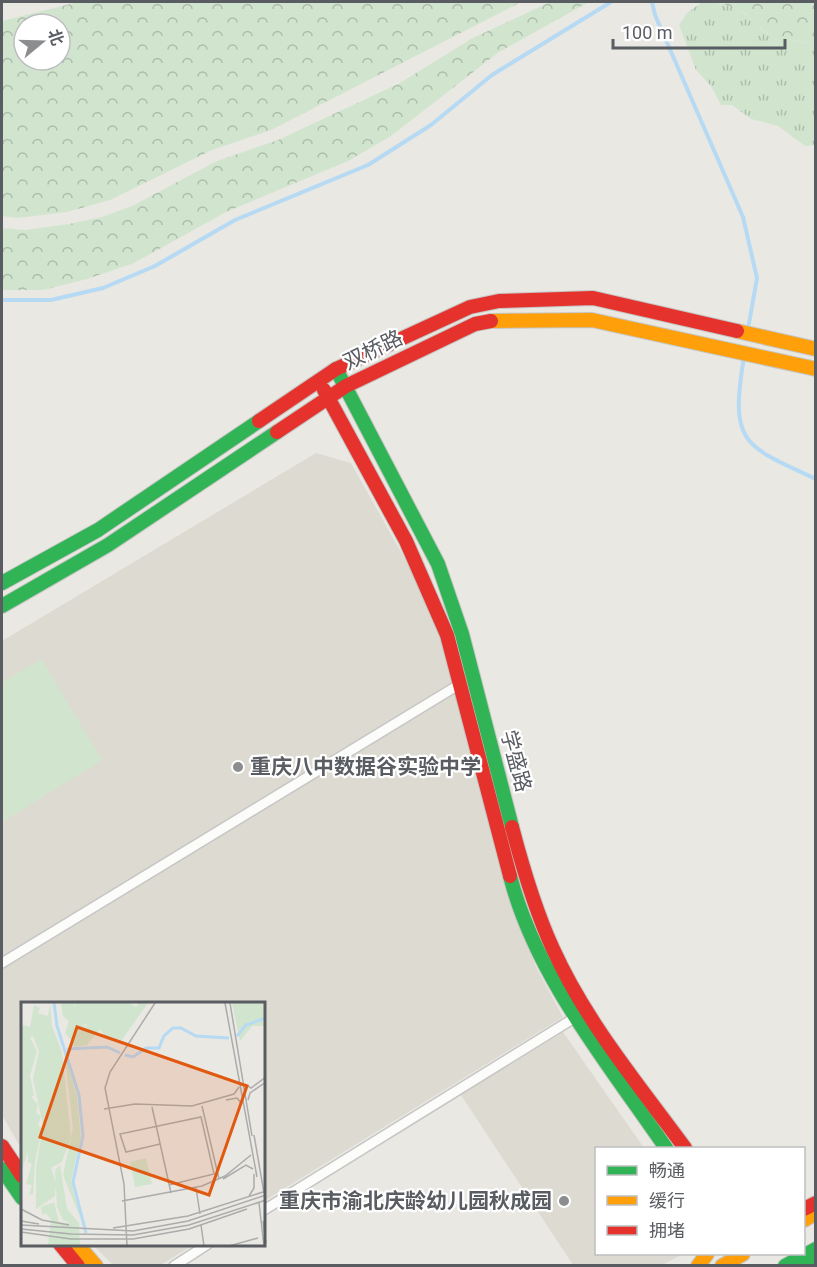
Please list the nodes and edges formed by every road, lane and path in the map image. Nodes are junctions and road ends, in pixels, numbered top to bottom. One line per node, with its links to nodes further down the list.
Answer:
1 (816, 349): 2 (main road, 双桥路)
2 (336, 369): 4 (main road, 双桥路); 5 (main road, 学盛路)
3 (816, 369): 5 (main road, 双桥路)
4 (318, 381): 6 (main road, 学盛路); 7 (main road, 双桥路)
5 (346, 386): 6 (main road, 双桥路); 14 (main road, 学盛路)
6 (328, 398): 8 (main road, 双桥路); 9 (main road, 学盛路)
7 (2, 583)
8 (2, 606)
9 (460, 684): 10 (street); 11 (main road, 学盛路)
10 (2, 963)
11 (576, 1017): 13 (main road, 学盛路); 18 (street)
12 (2, 1146): 15 (main road)
13 (665, 1147)
14 (684, 1147)
15 (5, 1167): 16 (main road); 17 (main road)
16 (21, 1175)
17 (21, 1196)
18 (266, 1209)
19 (61, 1246): 25 (main road)
20 (77, 1246): 26 (main road)
21 (206, 1246): 27 (street)
22 (816, 1249): 29 (main road)
23 (741, 1255): 28 (main road)
24 (816, 1257): 30 (main road)
25 (78, 1266)
26 (96, 1266)
27 (174, 1266)
28 (722, 1266)
29 (785, 1266)
30 (807, 1266)

